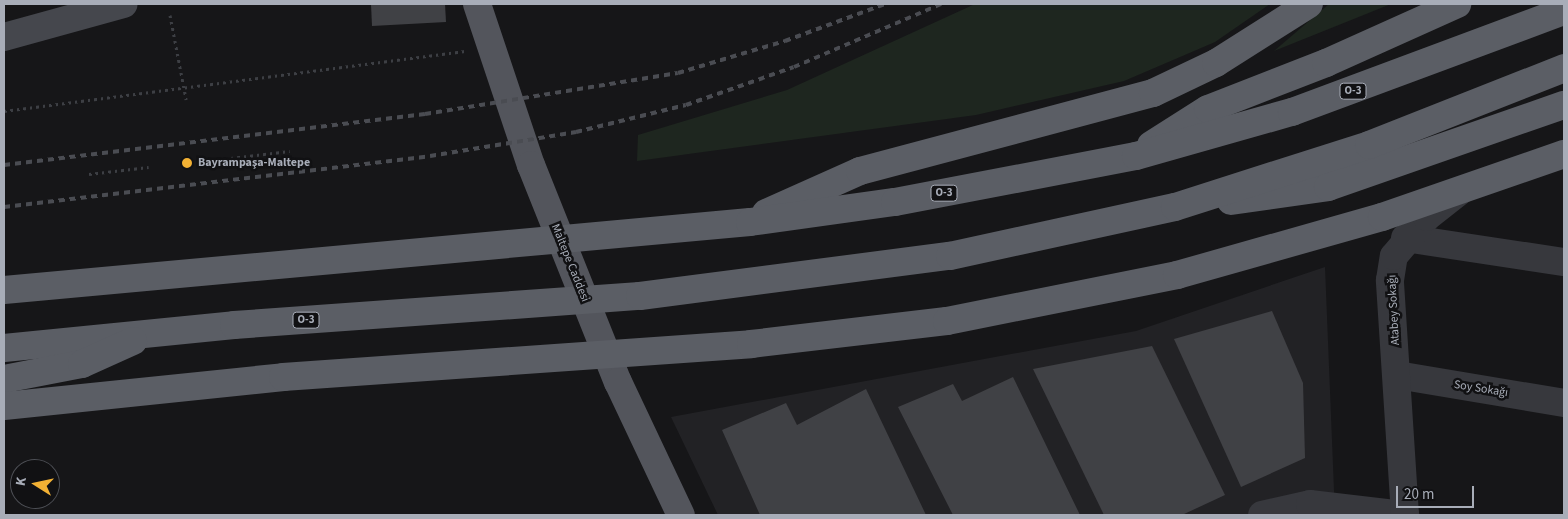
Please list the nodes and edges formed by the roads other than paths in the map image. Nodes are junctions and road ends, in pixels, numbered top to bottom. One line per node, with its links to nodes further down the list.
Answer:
1 (124, 4): 6 (main road)
2 (477, 4): 25 (main road, Maltepe Caddesi)
3 (1309, 4): 13 (highway)
4 (1457, 4): 10 (highway)
5 (1564, 11): 10 (highway, O-3)
6 (4, 37)
7 (1564, 68): 12 (highway, O-3)
8 (1564, 105): 12 (highway)
9 (1564, 154): 11 (highway)
10 (1136, 156): 13 (highway, O-3)
11 (1464, 189): 14 (street); 24 (highway)
12 (1175, 207): 19 (highway, O-3)
13 (750, 222): 17 (highway, O-3)
14 (1405, 238): 15 (street); 21 (street, Atabey Sokağı)
15 (1564, 262)
16 (4, 278): 17 (highway)
17 (60, 283): 18 (highway, O-3)
18 (4, 290)
19 (155, 332): 20 (highway, O-3); 22 (highway)
20 (4, 348)
21 (1398, 375): 23 (street, Soy Sokağı); 27 (street, Atabey Sokağı)
22 (4, 379)
23 (1564, 402)
24 (4, 406)
25 (681, 515)
26 (1262, 515): 27 (street)
27 (1405, 515)

